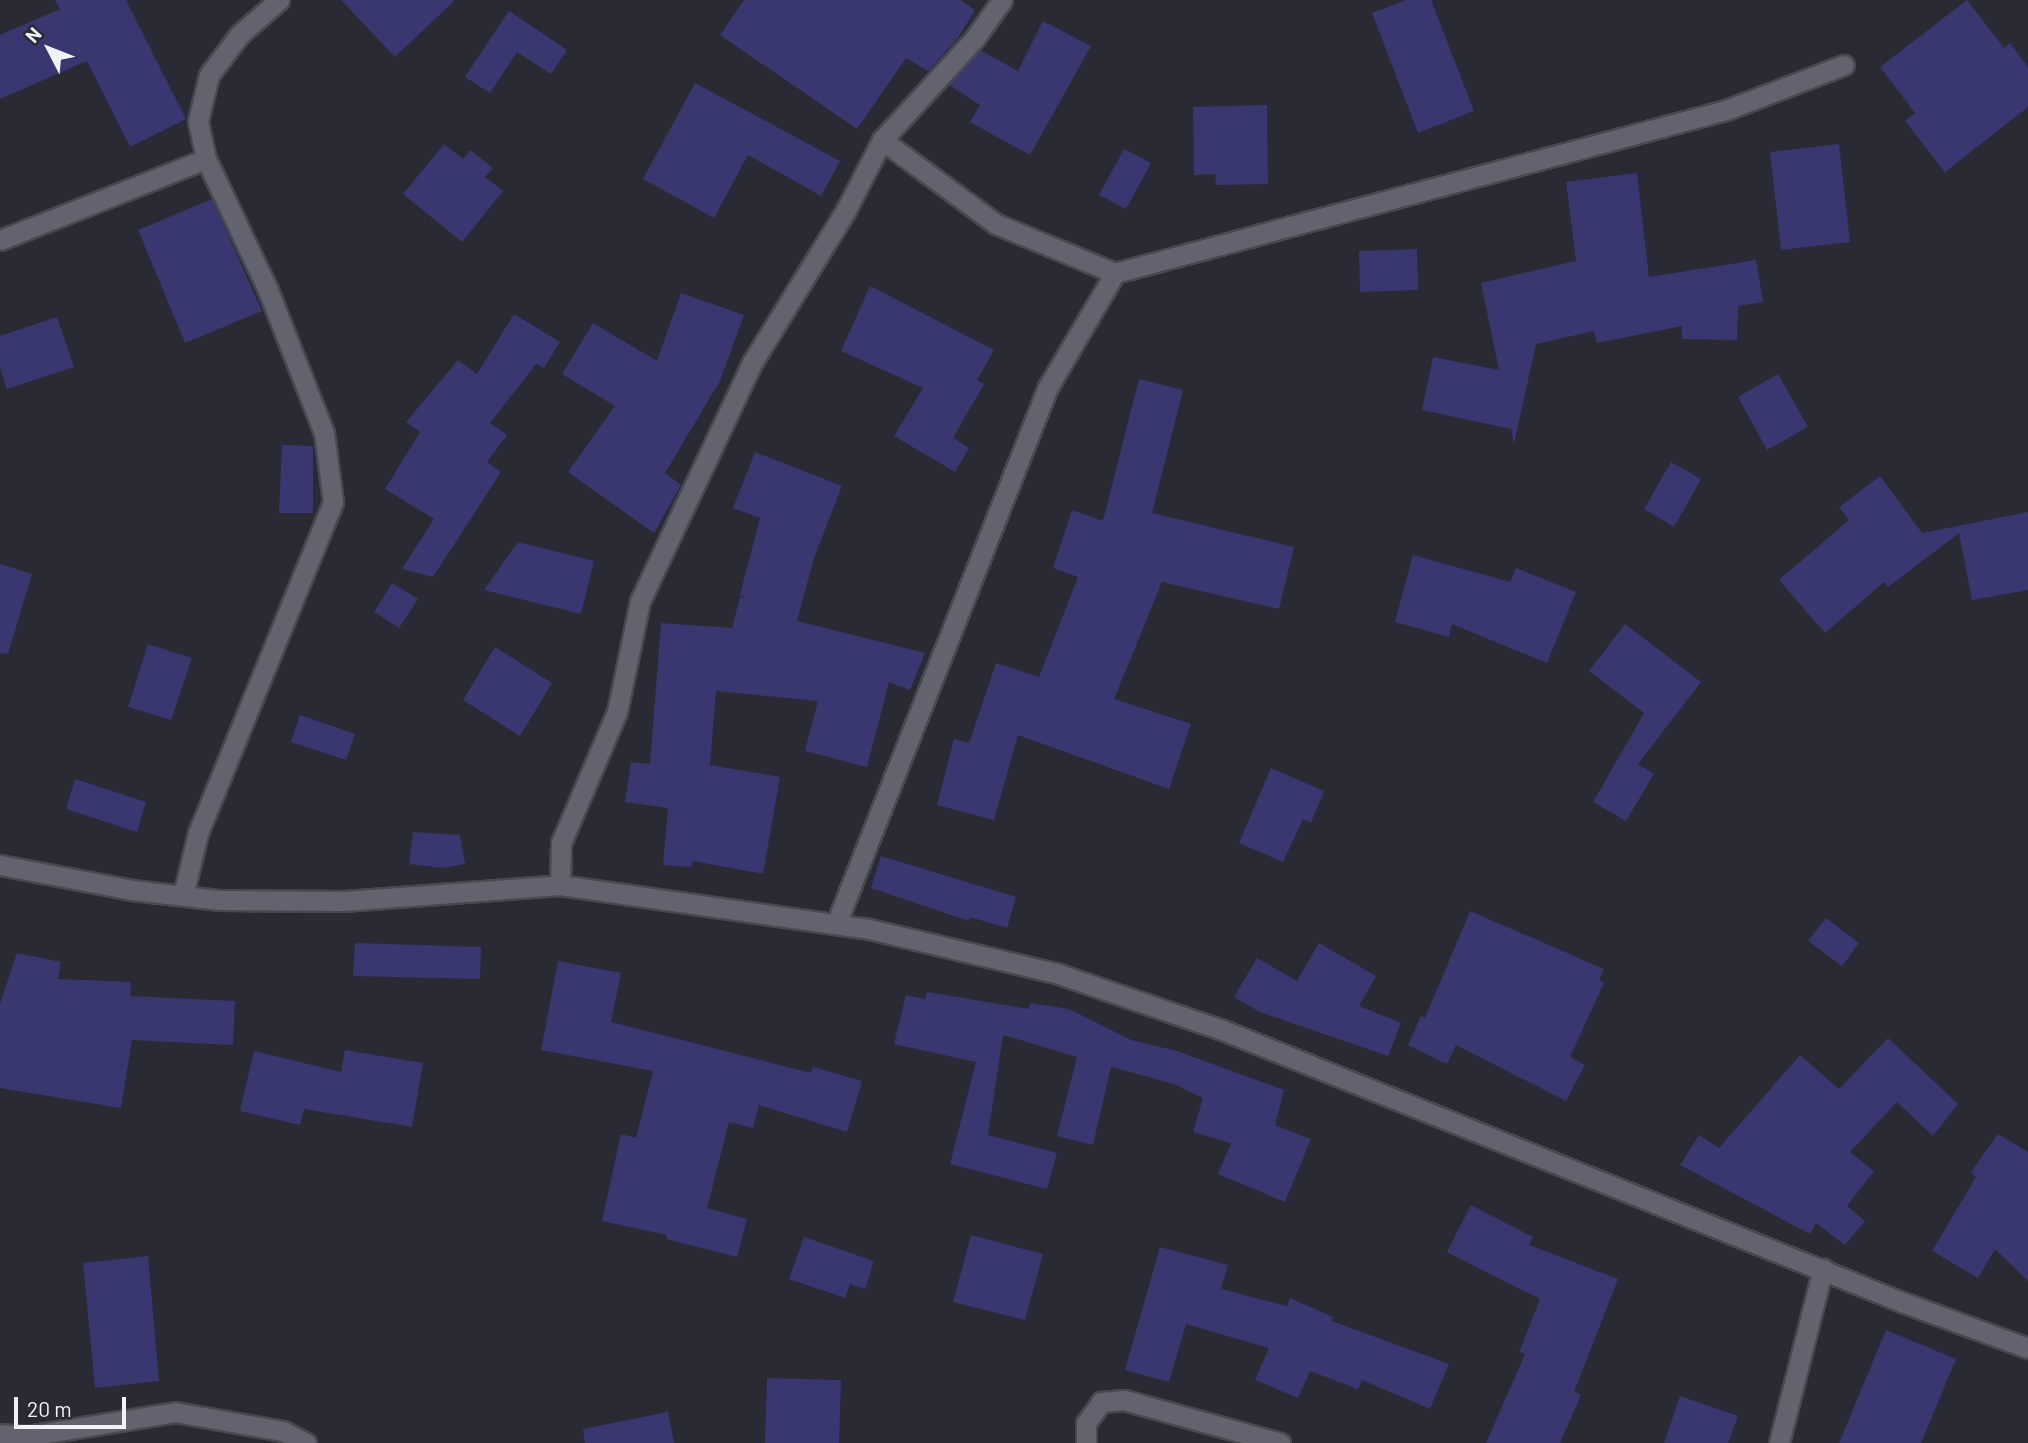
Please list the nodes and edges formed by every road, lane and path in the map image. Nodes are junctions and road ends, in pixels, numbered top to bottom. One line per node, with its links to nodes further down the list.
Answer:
1 (279, 0): 5 (street)
2 (1002, 0): 4 (street)
3 (1844, 65): 7 (street)
4 (882, 140): 7 (street); 9 (street)
5 (206, 159): 6 (street); 10 (street)
6 (0, 240)
7 (1115, 273): 11 (street)
8 (0, 865): 10 (street)
9 (560, 885): 10 (street); 11 (street)
10 (183, 896)
11 (836, 924): 12 (street)
12 (1823, 1268): 13 (street); 18 (street)
13 (2028, 1348)
14 (0, 1434): 15 (street)
15 (306, 1443)
16 (1086, 1443): 17 (street)
17 (1280, 1443)
18 (1779, 1443)

